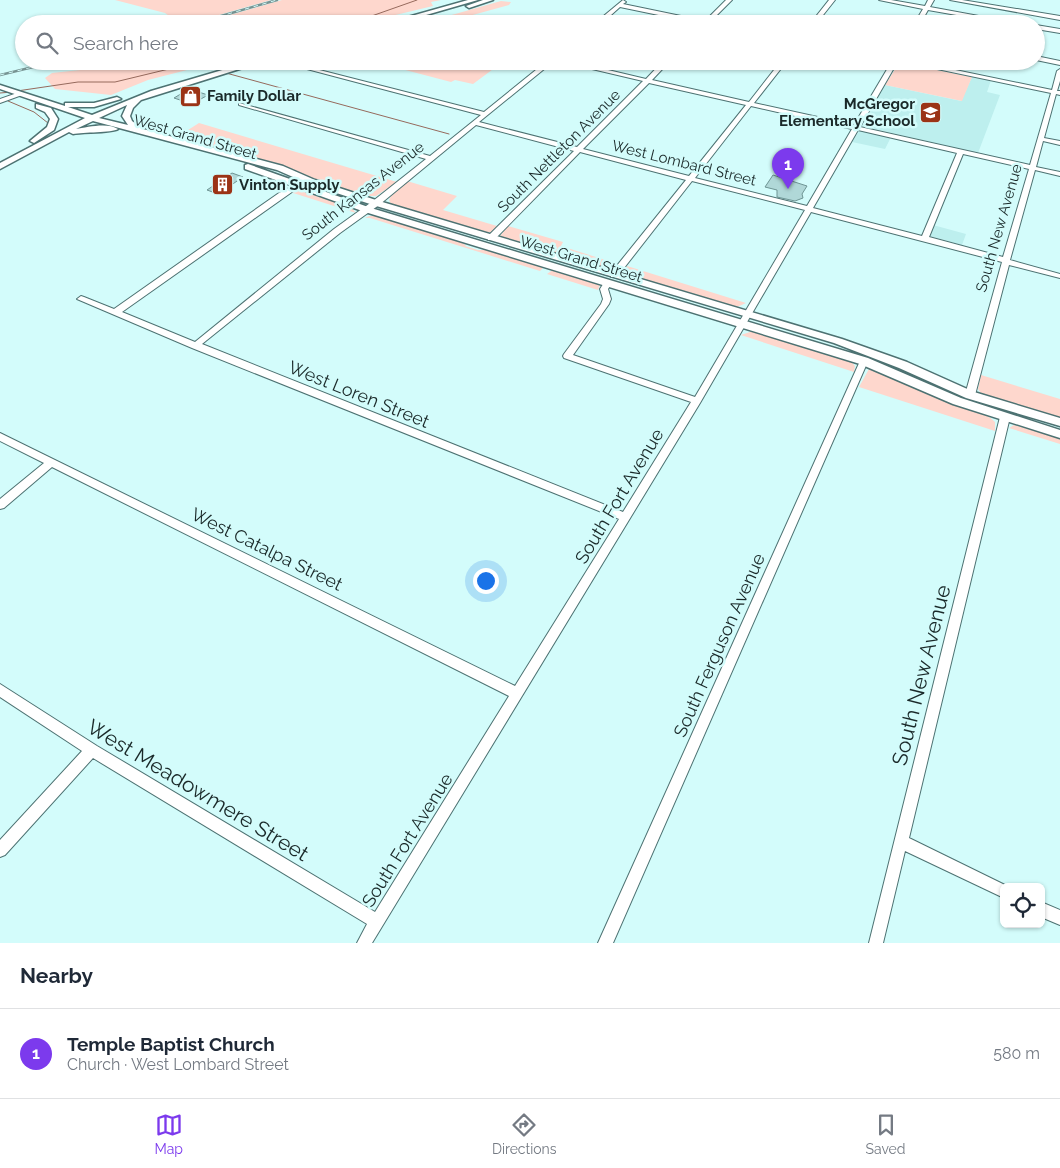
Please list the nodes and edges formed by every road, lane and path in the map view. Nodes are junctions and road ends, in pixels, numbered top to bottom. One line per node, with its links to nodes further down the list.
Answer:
1 (475, 0): 11 (main road)
2 (490, 0): 12 (main road)
3 (626, 0): 9 (street)
4 (729, 0): 15 (street)
5 (832, 0): 16 (street)
6 (882, 0): 10 (street)
7 (931, 0): 10 (street)
8 (953, 0): 19 (street)
9 (619, 5): 13 (street); 14 (street)
10 (927, 8): 17 (street); 18 (street)
11 (419, 15)
12 (434, 15)
13 (607, 15)
14 (667, 15)
15 (713, 15)
16 (820, 15)
17 (923, 15)
18 (967, 15)
19 (1042, 15)
20 (1045, 15): 21 (street)
21 (1060, 18)
22 (1045, 28): 23 (street)
23 (1060, 31)
24 (1045, 60): 25 (street)
25 (1060, 63)
26 (214, 70): 38 (main road)
27 (231, 70): 39 (main road)
28 (317, 70): 46 (street)
29 (540, 70): 46 (street, South Kansas Avenue)
30 (600, 70): 36 (street)
31 (658, 70): 36 (street, South Nettleton Avenue)
32 (777, 70): 45 (street)
33 (890, 70): 49 (street, South Fort Avenue)
34 (947, 70): 40 (street)
35 (1060, 71): 40 (street, South New Avenue)
36 (648, 81): 45 (street); 56 (street, South Nettleton Avenue)
37 (0, 87): 41 (main road, West Grand Street)
38 (146, 90): 42 (main road); 47 (main road)
39 (156, 92): 47 (main road); 51 (main road)
40 (1057, 92): 52 (street, South New Avenue)
41 (19, 94): 42 (main road, West Grand Street); 43 (street)
42 (29, 97): 47 (main road, West Grand Street); 54 (main road)
43 (0, 100)
44 (241, 104): 58 (street)
45 (751, 104): 49 (street); 63 (street)
46 (484, 114): 48 (street, South Kansas Avenue)
47 (88, 117): 50 (main road, West Grand Street); 51 (main road, West Grand Street); 54 (main road); 55 (main road)
48 (474, 123): 56 (street, West Lombard Street); 58 (street, South Kansas Avenue)
49 (856, 128): 57 (street); 66 (street, South Fort Avenue)
50 (114, 129): 55 (main road); 64 (main road, West Grand Street)
51 (148, 134): 65 (main road, West Grand Street)
52 (1042, 139): 53 (street); 61 (street, South New Avenue)
53 (1060, 143)
54 (30, 144): 59 (main road)
55 (41, 144): 60 (main road)
56 (579, 150): 63 (street, West Lombard Street); 68 (street, South Nettleton Avenue)
57 (960, 151): 61 (street); 69 (street)
58 (430, 158): 65 (street, South Kansas Avenue)
59 (0, 159)
60 (0, 166)
61 (1033, 168): 62 (street); 70 (street, South New Avenue)
62 (1060, 174)
63 (691, 179): 66 (street, West Lombard Street); 72 (street)
64 (297, 186): 67 (main road, West Grand Street); 74 (street)
65 (376, 203): 67 (street, South Kansas Avenue); 68 (main road, West Grand Street)
66 (808, 208): 69 (street, West Lombard Street); 75 (street, South Fort Avenue)
67 (368, 210): 72 (main road, West Grand Street); 76 (street, South Kansas Avenue)
68 (490, 238): 72 (main road, West Grand Street)
69 (925, 238): 70 (street, West Lombard Street)
70 (1006, 260): 71 (street, West Lombard Street); 78 (street, South New Avenue)
71 (1060, 276)
72 (611, 279): 75 (main road, West Grand Street); 79 (street)
73 (81, 299): 74 (street, West Loren Street)
74 (115, 313): 76 (street, West Loren Street)
75 (745, 319): 77 (main road, West Grand Street); 78 (main road, West Grand Street); 79 (street, South Fort Avenue)
76 (195, 346): 86 (street, West Loren Street)
77 (864, 361): 80 (main road, West Grand Street); 97 (street, South Ferguson Avenue)
78 (970, 394): 81 (main road, West Grand Street)
79 (697, 401): 86 (street, South Fort Avenue)
80 (1005, 417): 82 (main road, West Grand Street); 90 (street, South New Avenue)
81 (1060, 422)
82 (1060, 434)
83 (0, 437): 84 (street, West Catalpa Street)
84 (51, 463): 85 (street); 88 (street, West Catalpa Street)
85 (0, 505)
86 (626, 518): 88 (street, South Fort Avenue)
87 (0, 690): 89 (street, West Meadowmere Street)
88 (518, 694): 95 (street, South Fort Avenue)
89 (92, 750): 91 (street); 95 (street, West Meadowmere Street)
90 (901, 842): 92 (street); 98 (street, South New Avenue)
91 (0, 850)
92 (1000, 889)
93 (1045, 911): 94 (street)
94 (1060, 918)
95 (377, 922): 96 (street, South Fort Avenue)
96 (364, 943)
97 (605, 943)
98 (876, 943)

